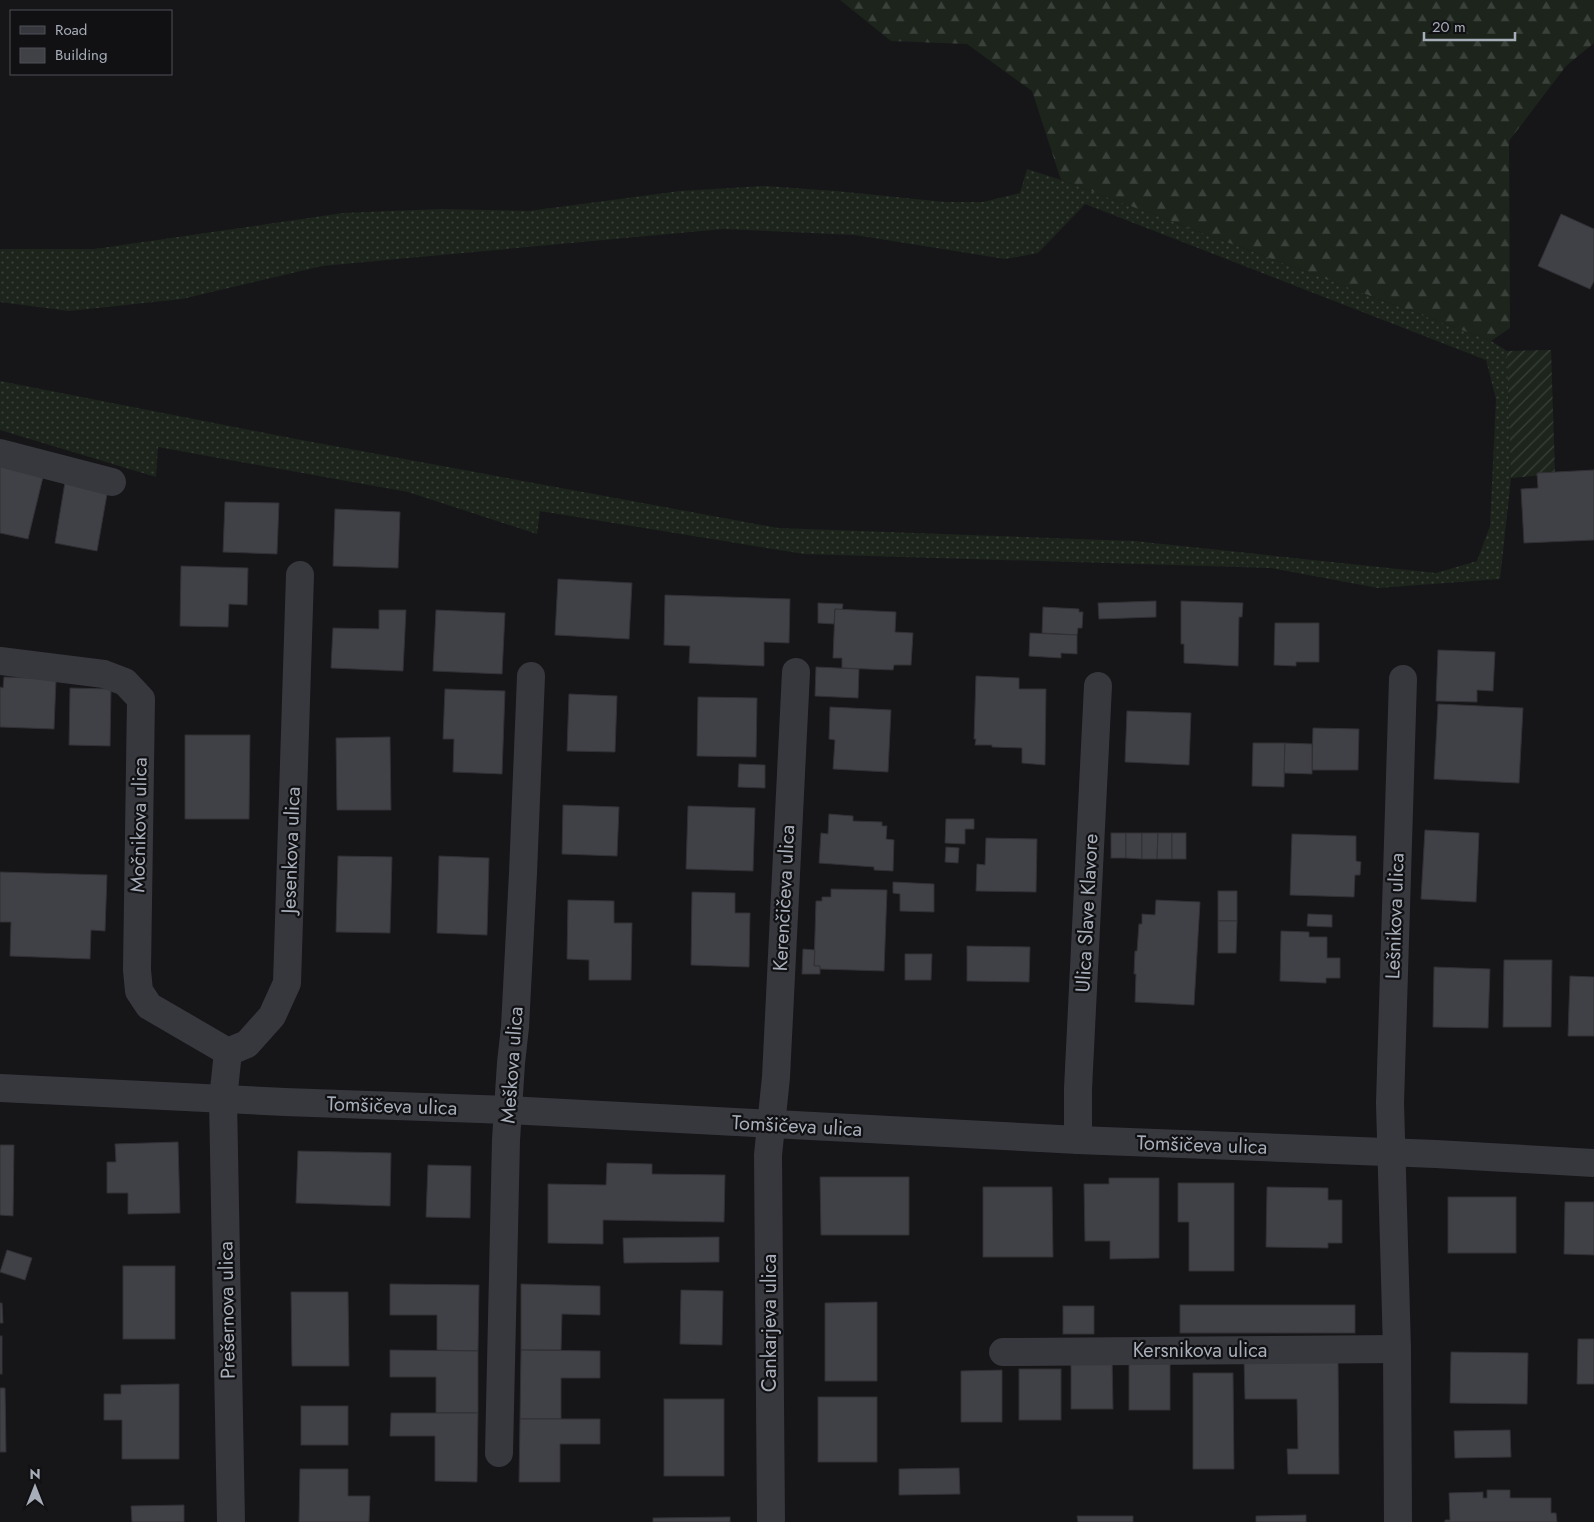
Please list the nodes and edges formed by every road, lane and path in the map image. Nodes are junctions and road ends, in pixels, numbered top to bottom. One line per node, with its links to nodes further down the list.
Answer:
1 (0, 453): 2 (street)
2 (112, 482)
3 (300, 575): 9 (street, Jesenkova ulica)
4 (0, 661): 9 (street, Močnikova ulica)
5 (796, 672): 13 (street, Kerenčičeva ulica)
6 (531, 676): 12 (street, Meškova ulica)
7 (1403, 679): 15 (street, Lešnikova ulica)
8 (1098, 686): 14 (street, Ulica Slave Klavore)
9 (228, 1052): 11 (street)
10 (0, 1088): 11 (street, Tomšičeva ulica)
11 (223, 1099): 12 (street, Tomšičeva ulica); 20 (street, Prešernova ulica)
12 (508, 1110): 13 (street, Tomšičeva ulica); 19 (street, Meškova ulica)
13 (770, 1125): 14 (street, Tomšičeva ulica); 21 (street, Cankarjeva ulica)
14 (1078, 1140): 15 (street, Tomšičeva ulica)
15 (1391, 1153): 16 (street, Tomšičeva ulica); 17 (street)
16 (1594, 1163)
17 (1397, 1349): 18 (street, Kersnikova ulica); 22 (street)
18 (1003, 1352)
19 (499, 1454)
20 (231, 1522)
21 (771, 1522)
22 (1398, 1522)

